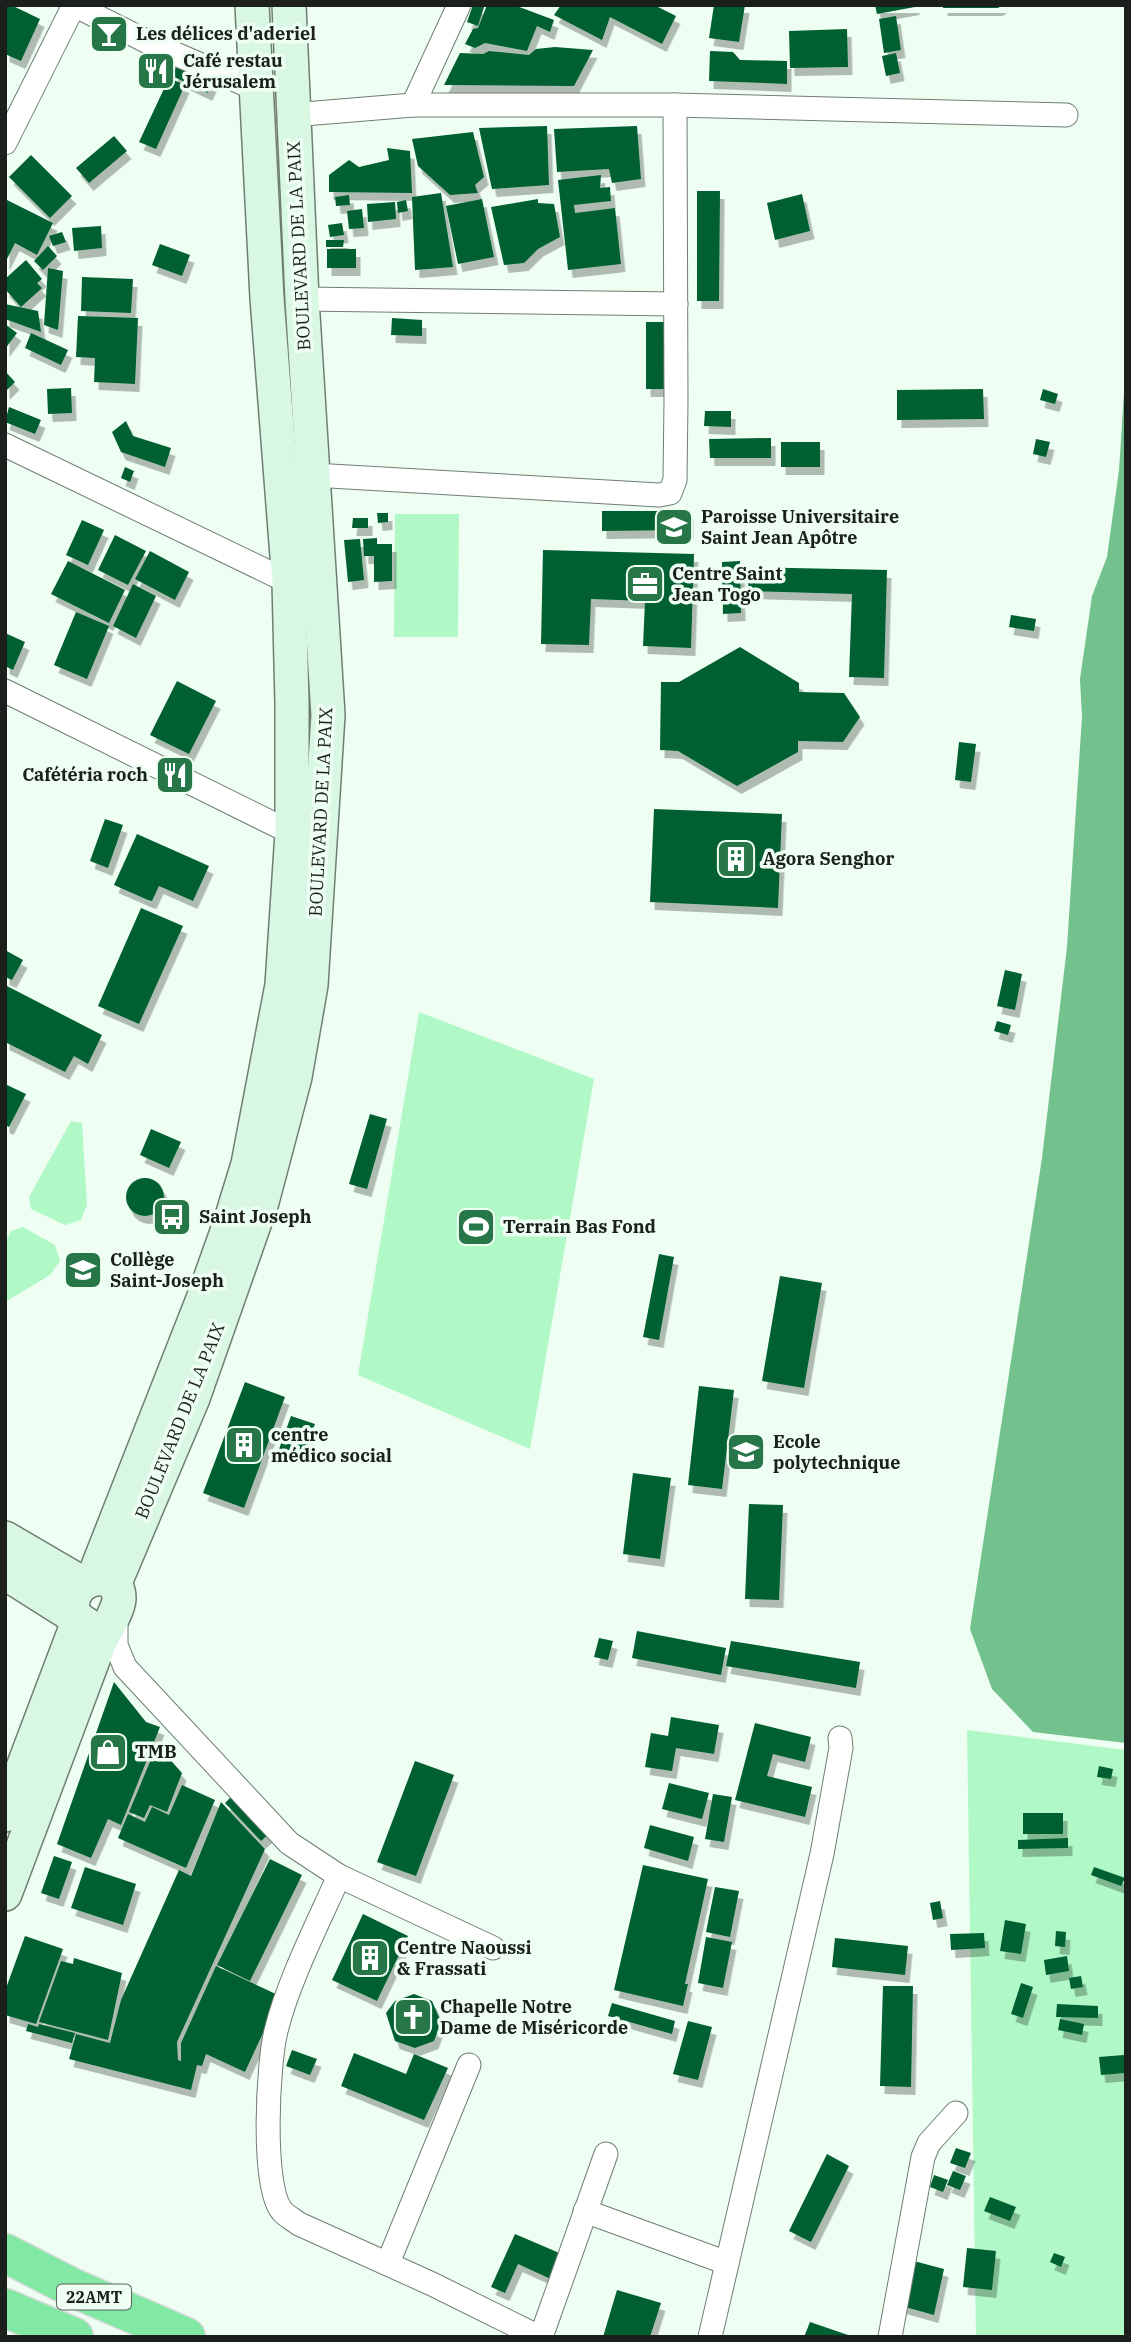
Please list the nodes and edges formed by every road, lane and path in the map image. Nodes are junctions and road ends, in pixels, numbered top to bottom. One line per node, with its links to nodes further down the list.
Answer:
1 (74, 5): 5 (street); 10 (street)
2 (252, 5): 5 (main road, BOULEVARD DE LA PAIX)
3 (289, 5): 8 (main road, BOULEVARD DE LA PAIX)
4 (459, 5): 6 (street)
5 (256, 89): 15 (main road, BOULEVARD DE LA PAIX)
6 (413, 105): 7 (street); 8 (street)
7 (676, 106): 9 (street); 12 (street)
8 (292, 115): 11 (main road, BOULEVARD DE LA PAIX)
9 (1066, 115)
10 (5, 143)
11 (302, 299): 12 (street); 14 (main road, BOULEVARD DE LA PAIX)
12 (676, 304): 14 (street)
13 (5, 445): 15 (street)
14 (313, 475): 15 (main road, BOULEVARD DE LA PAIX)
15 (304, 581): 17 (main road, BOULEVARD DE LA PAIX); 20 (main road, BOULEVARD DE LA PAIX)
16 (5, 691): 17 (street)
17 (292, 834): 20 (main road, BOULEVARD DE LA PAIX)
18 (5, 1538): 20 (main road)
19 (5, 1573): 20 (main road)
20 (95, 1602): 22 (main road, BOULEVARD DE LA PAIX); 23 (street); 24 (main road, BOULEVARD DE LA PAIX)
21 (840, 1738): 32 (street)
22 (5, 1815)
23 (339, 1876): 25 (street); 31 (street)
24 (5, 1894)
25 (494, 1948)
26 (470, 2065): 31 (street)
27 (956, 2113): 38 (street)
28 (606, 2154): 29 (street)
29 (586, 2211): 32 (street); 36 (street)
30 (5, 2253): 35 (highway, 22AMT)
31 (388, 2263): 36 (street)
32 (727, 2263): 37 (street)
33 (5, 2308): 34 (highway)
34 (58, 2334)
35 (186, 2337)
36 (540, 2337)
37 (710, 2337)
38 (890, 2337)

